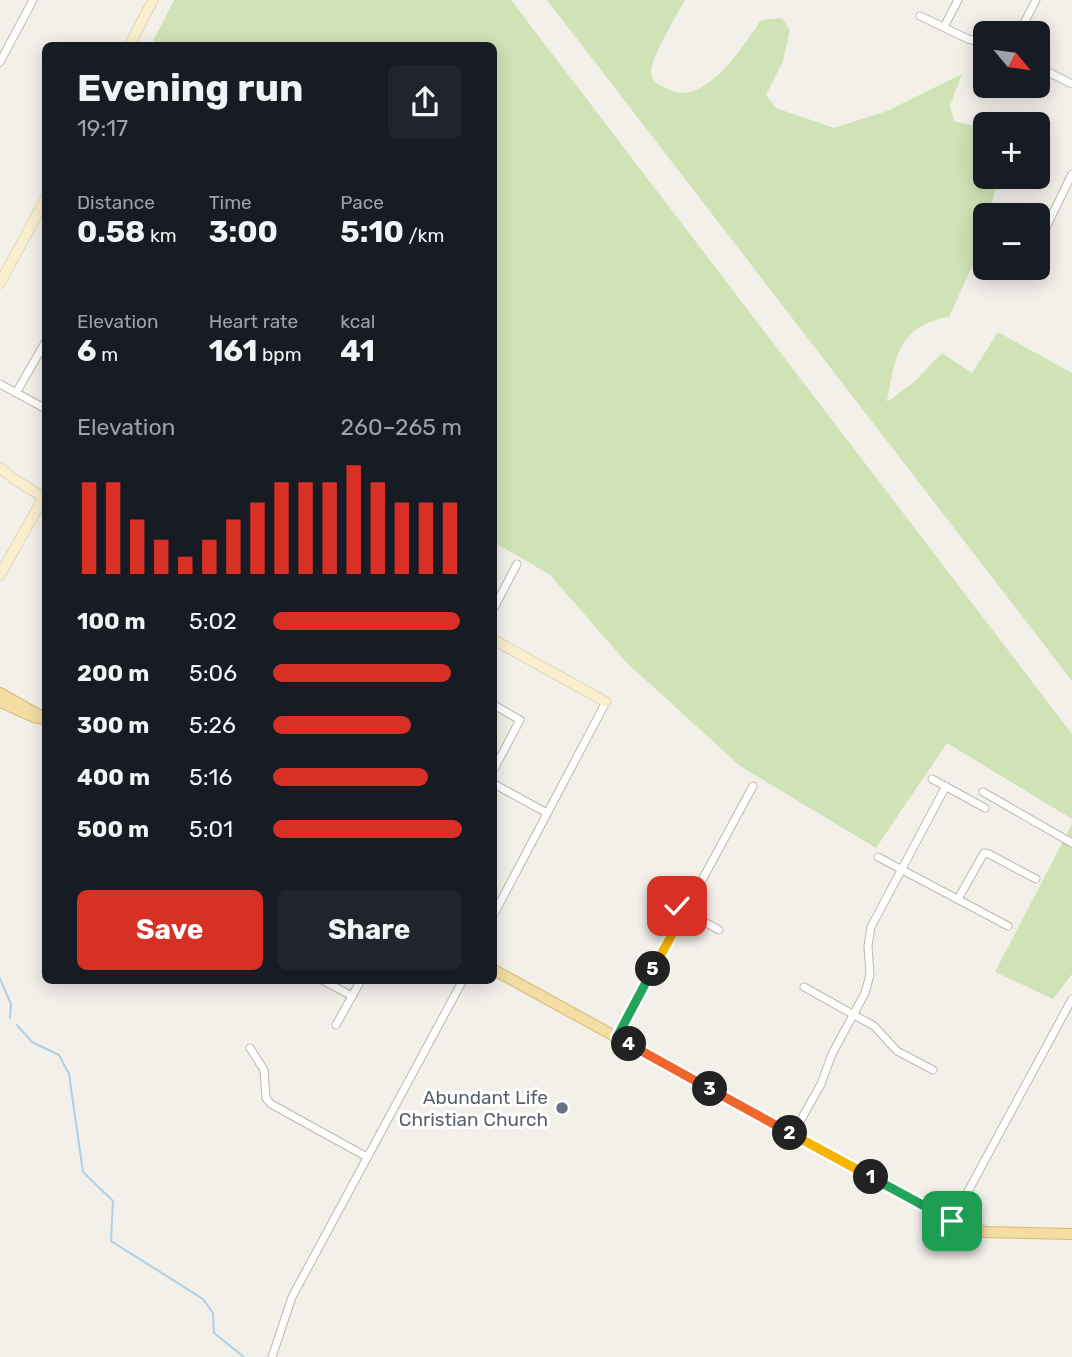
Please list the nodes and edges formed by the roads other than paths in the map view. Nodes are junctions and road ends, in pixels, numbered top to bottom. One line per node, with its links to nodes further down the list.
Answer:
1 (33, 0): 10 (street)
2 (153, 0): 9 (street)
3 (958, 0): 7 (street)
4 (1036, 0): 6 (street)
5 (920, 16): 7 (street)
6 (1025, 21)
7 (944, 27): 8 (street)
8 (973, 40)
9 (131, 42)
10 (0, 62)
11 (1050, 73): 12 (street)
12 (1072, 84)
13 (1072, 177): 15 (street)
14 (42, 205): 16 (street)
15 (1050, 220)
16 (0, 283)
17 (42, 348): 19 (street)
18 (0, 384): 19 (street)
19 (16, 394): 20 (street)
20 (42, 407)
21 (0, 468): 22 (street)
22 (42, 494)
23 (42, 501): 25 (street)
24 (517, 564): 26 (street)
25 (0, 575)
26 (497, 602)
27 (497, 642): 30 (street)
28 (0, 693): 32 (main road)
29 (0, 702): 33 (main road)
30 (606, 702): 41 (street)
31 (497, 707): 34 (street)
32 (42, 717)
33 (42, 718)
34 (497, 763)
35 (932, 779): 38 (street)
36 (497, 786): 41 (street)
37 (752, 786): 49 (street)
38 (946, 786): 40 (street); 44 (street)
39 (983, 792): 42 (street)
40 (985, 808)
41 (547, 813): 48 (street)
42 (1072, 843)
43 (878, 857): 44 (street)
44 (902, 869): 47 (street); 59 (street)
45 (1036, 879): 47 (street)
46 (656, 895): 49 (street)
47 (958, 899): 50 (street)
48 (497, 908)
49 (685, 911): 51 (street); 61 (street)
50 (1008, 926)
51 (719, 930)
52 (497, 972): 61 (main road)
53 (330, 984): 57 (street)
54 (359, 984): 57 (street)
55 (461, 984): 65 (street)
56 (804, 987): 59 (street)
57 (352, 996): 60 (street)
58 (1072, 999): 66 (street)
59 (853, 1015): 63 (street); 64 (street)
60 (336, 1025)
61 (617, 1037): 64 (main road)
62 (250, 1048): 65 (street)
63 (933, 1070)
64 (793, 1134): 66 (main road)
65 (367, 1157): 68 (street)
66 (952, 1221): 67 (main road)
67 (1072, 1234)
68 (272, 1357)

